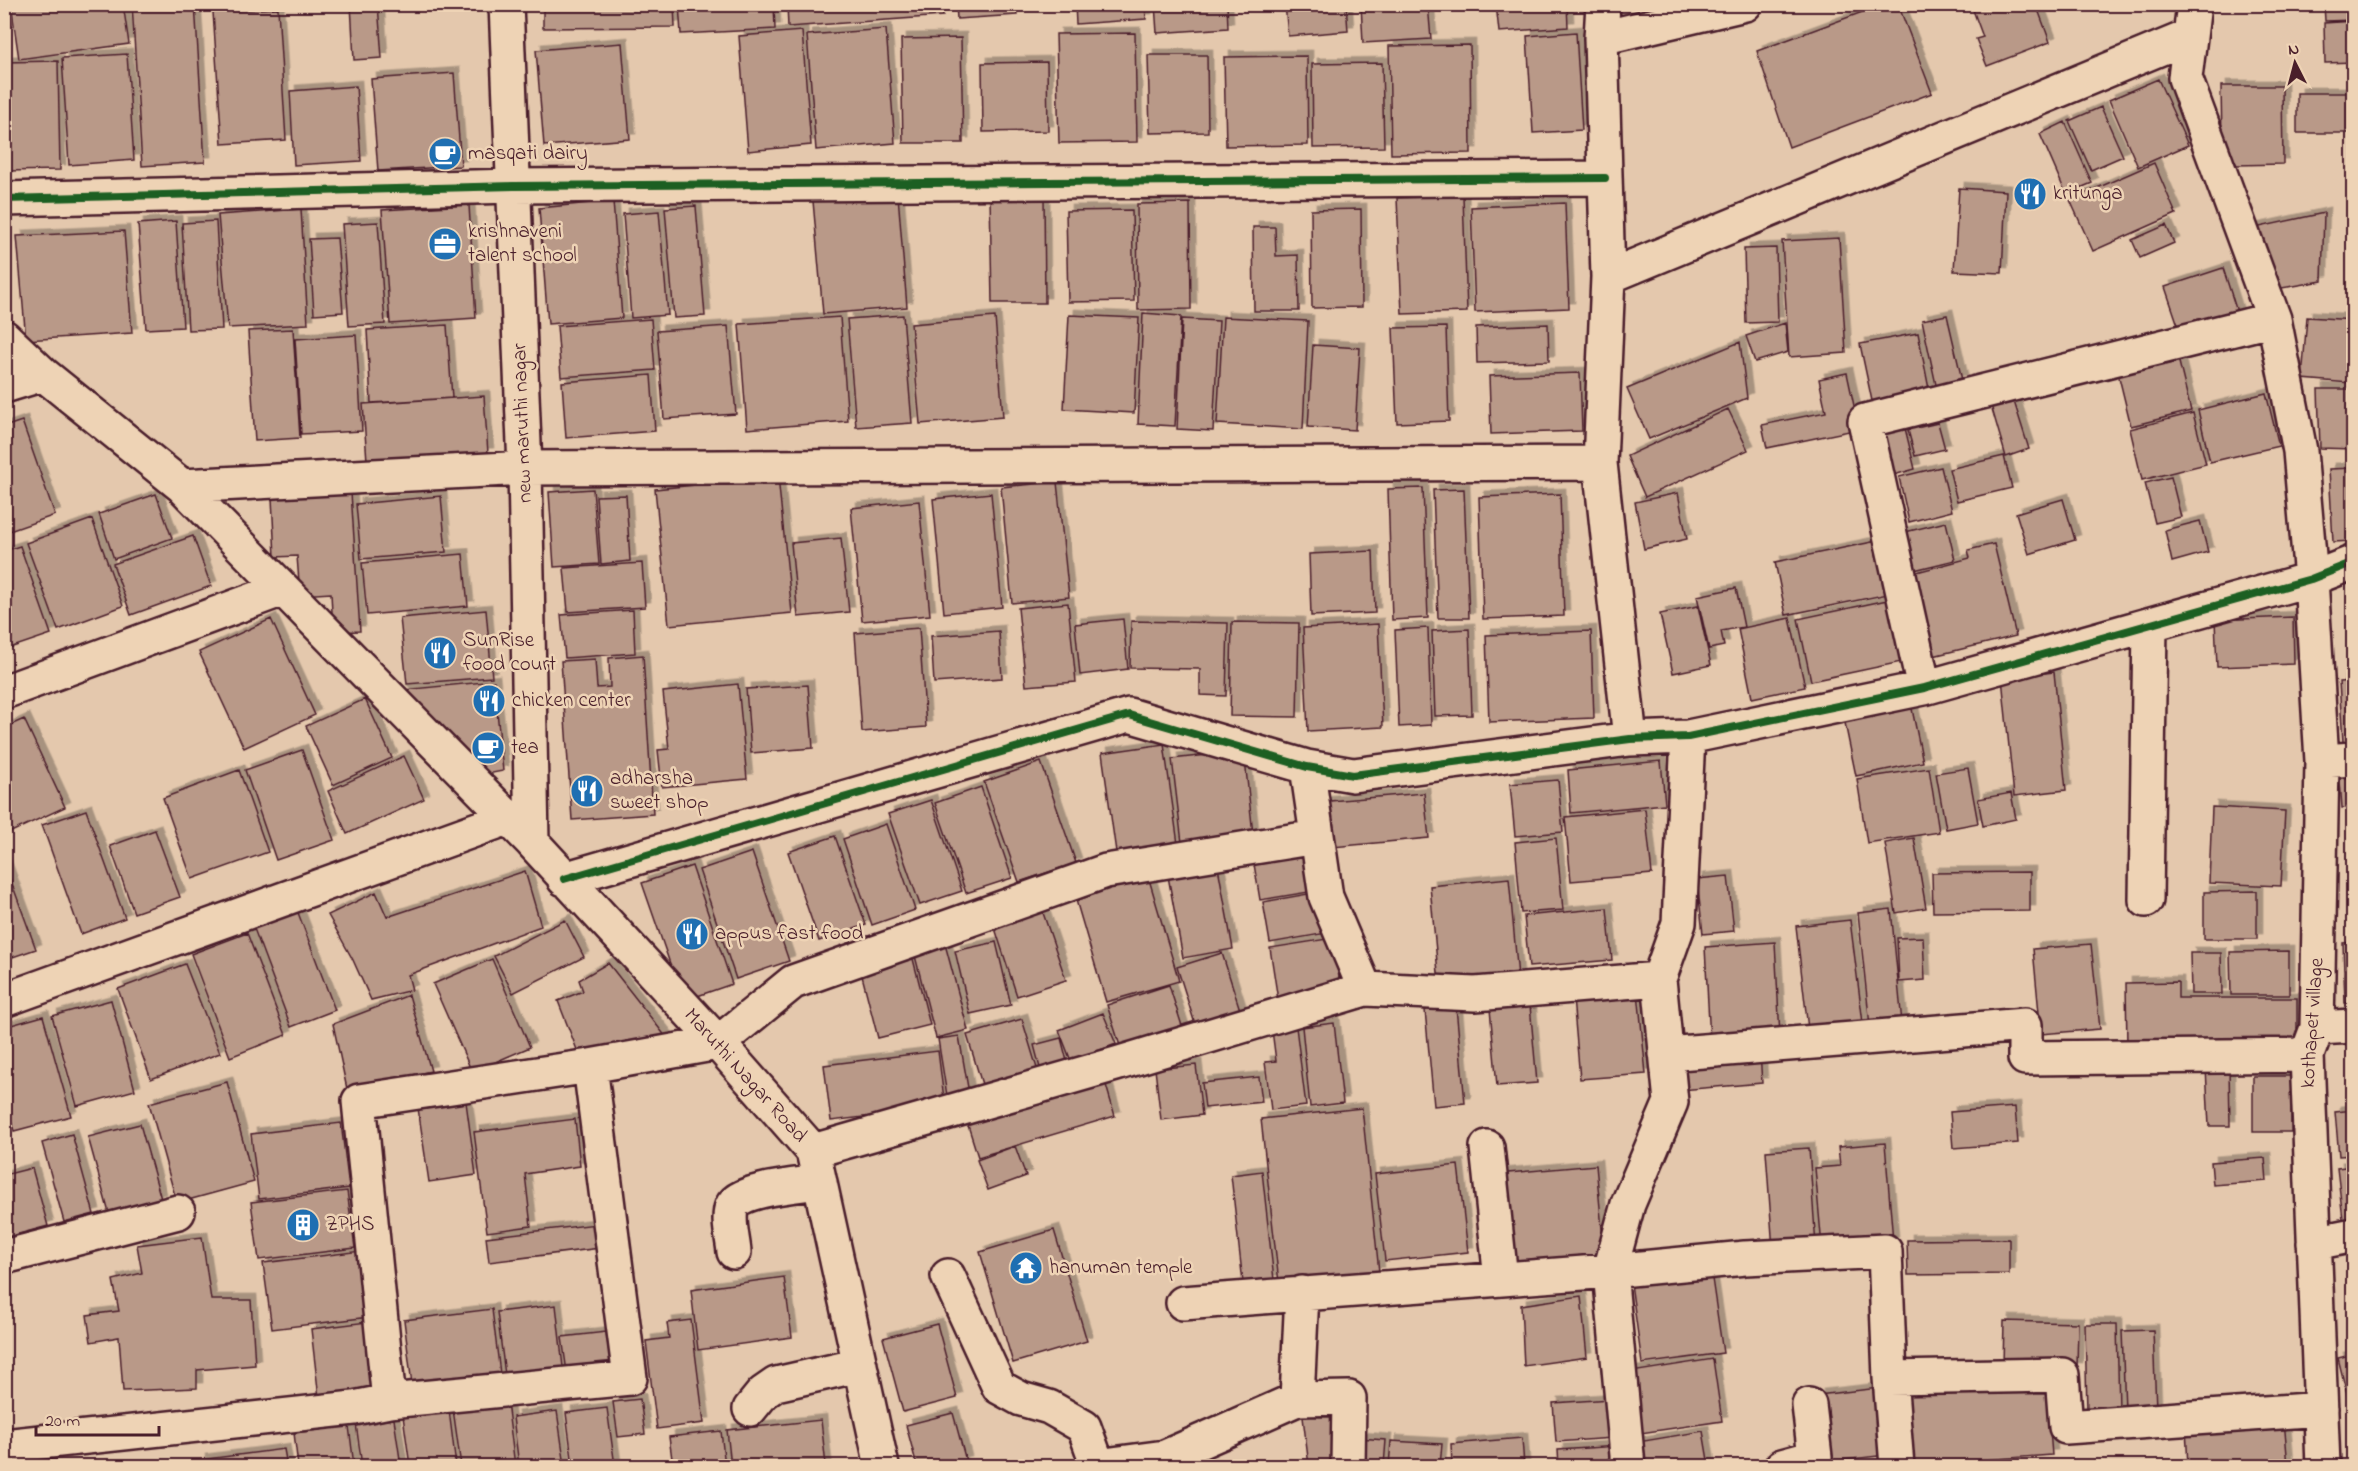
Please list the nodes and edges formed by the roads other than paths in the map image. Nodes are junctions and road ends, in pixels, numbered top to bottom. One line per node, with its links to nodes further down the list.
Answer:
1 (506, 4): 7 (street, new maruthi nagar)
2 (1603, 4): 5 (street)
3 (1745, 4): 5 (street)
4 (2192, 20): 9 (street); 10 (street, kothapet village)
5 (1601, 38): 6 (street)
6 (1605, 178): 7 (street); 9 (street)
7 (514, 186): 8 (street); 15 (street, new maruthi nagar)
8 (4, 199)
9 (1608, 277): 14 (street)
10 (2274, 319): 18 (street, kothapet village); 21 (street)
11 (4, 337): 12 (street, Maruthi Nagar Road)
12 (43, 374): 13 (street); 16 (street, Maruthi Nagar Road)
13 (4, 386)
14 (1600, 463): 15 (street); 24 (street)
15 (525, 468): 16 (street); 29 (street, new maruthi nagar)
16 (182, 486): 19 (street, Maruthi Nagar Road)
17 (2354, 562): 18 (street)
18 (2311, 579): 20 (street); 25 (street, kothapet village)
19 (284, 589): 22 (street); 27 (street, Maruthi Nagar Road)
20 (2150, 625): 21 (street); 31 (street)
21 (1924, 688): 23 (street)
22 (4, 692)
23 (1688, 737): 24 (street); 32 (street)
24 (1630, 739): 26 (street)
25 (2338, 760): 36 (street, kothapet village)
26 (1307, 767): 28 (street); 30 (street)
27 (508, 818): 29 (street, Maruthi Nagar Road); 34 (street)
28 (1316, 837): 33 (street); 37 (street)
29 (532, 842): 30 (street, Maruthi Nagar Road)
30 (564, 879): 37 (street, Maruthi Nagar Road)
31 (2146, 900)
32 (1659, 979): 33 (street); 38 (street)
33 (1365, 988): 41 (street)
34 (4, 1000)
35 (2354, 1026): 36 (street)
36 (2312, 1041): 38 (street); 44 (street, kothapet village)
37 (718, 1043): 39 (street); 41 (street, Maruthi Nagar Road)
38 (1666, 1054): 47 (street)
39 (590, 1066): 55 (street); 55 (street)
40 (1487, 1147): 49 (street)
41 (816, 1167): 45 (street); 52 (street, Maruthi Nagar Road)
42 (178, 1212): 46 (street)
43 (2354, 1235): 44 (street)
44 (2314, 1243): 58 (street, kothapet village)
45 (734, 1252)
46 (4, 1257)
47 (1610, 1271): 49 (street); 53 (street); 63 (street)
48 (948, 1276): 60 (street)
49 (1501, 1279): 50 (street)
50 (1302, 1293): 51 (street); 54 (street)
51 (1182, 1303)
52 (860, 1365): 57 (street); 61 (street, Maruthi Nagar Road)
53 (1890, 1378): 58 (street); 65 (street)
54 (1297, 1400): 60 (street); 62 (street)
55 (389, 1401): 59 (street)
56 (1809, 1405): 64 (street)
57 (750, 1409)
58 (2320, 1409): 66 (street, kothapet village)
59 (4, 1446)
60 (1097, 1466)
61 (882, 1467)
62 (1347, 1467)
63 (1628, 1467)
64 (1782, 1467)
65 (1897, 1467)
66 (2323, 1467)

